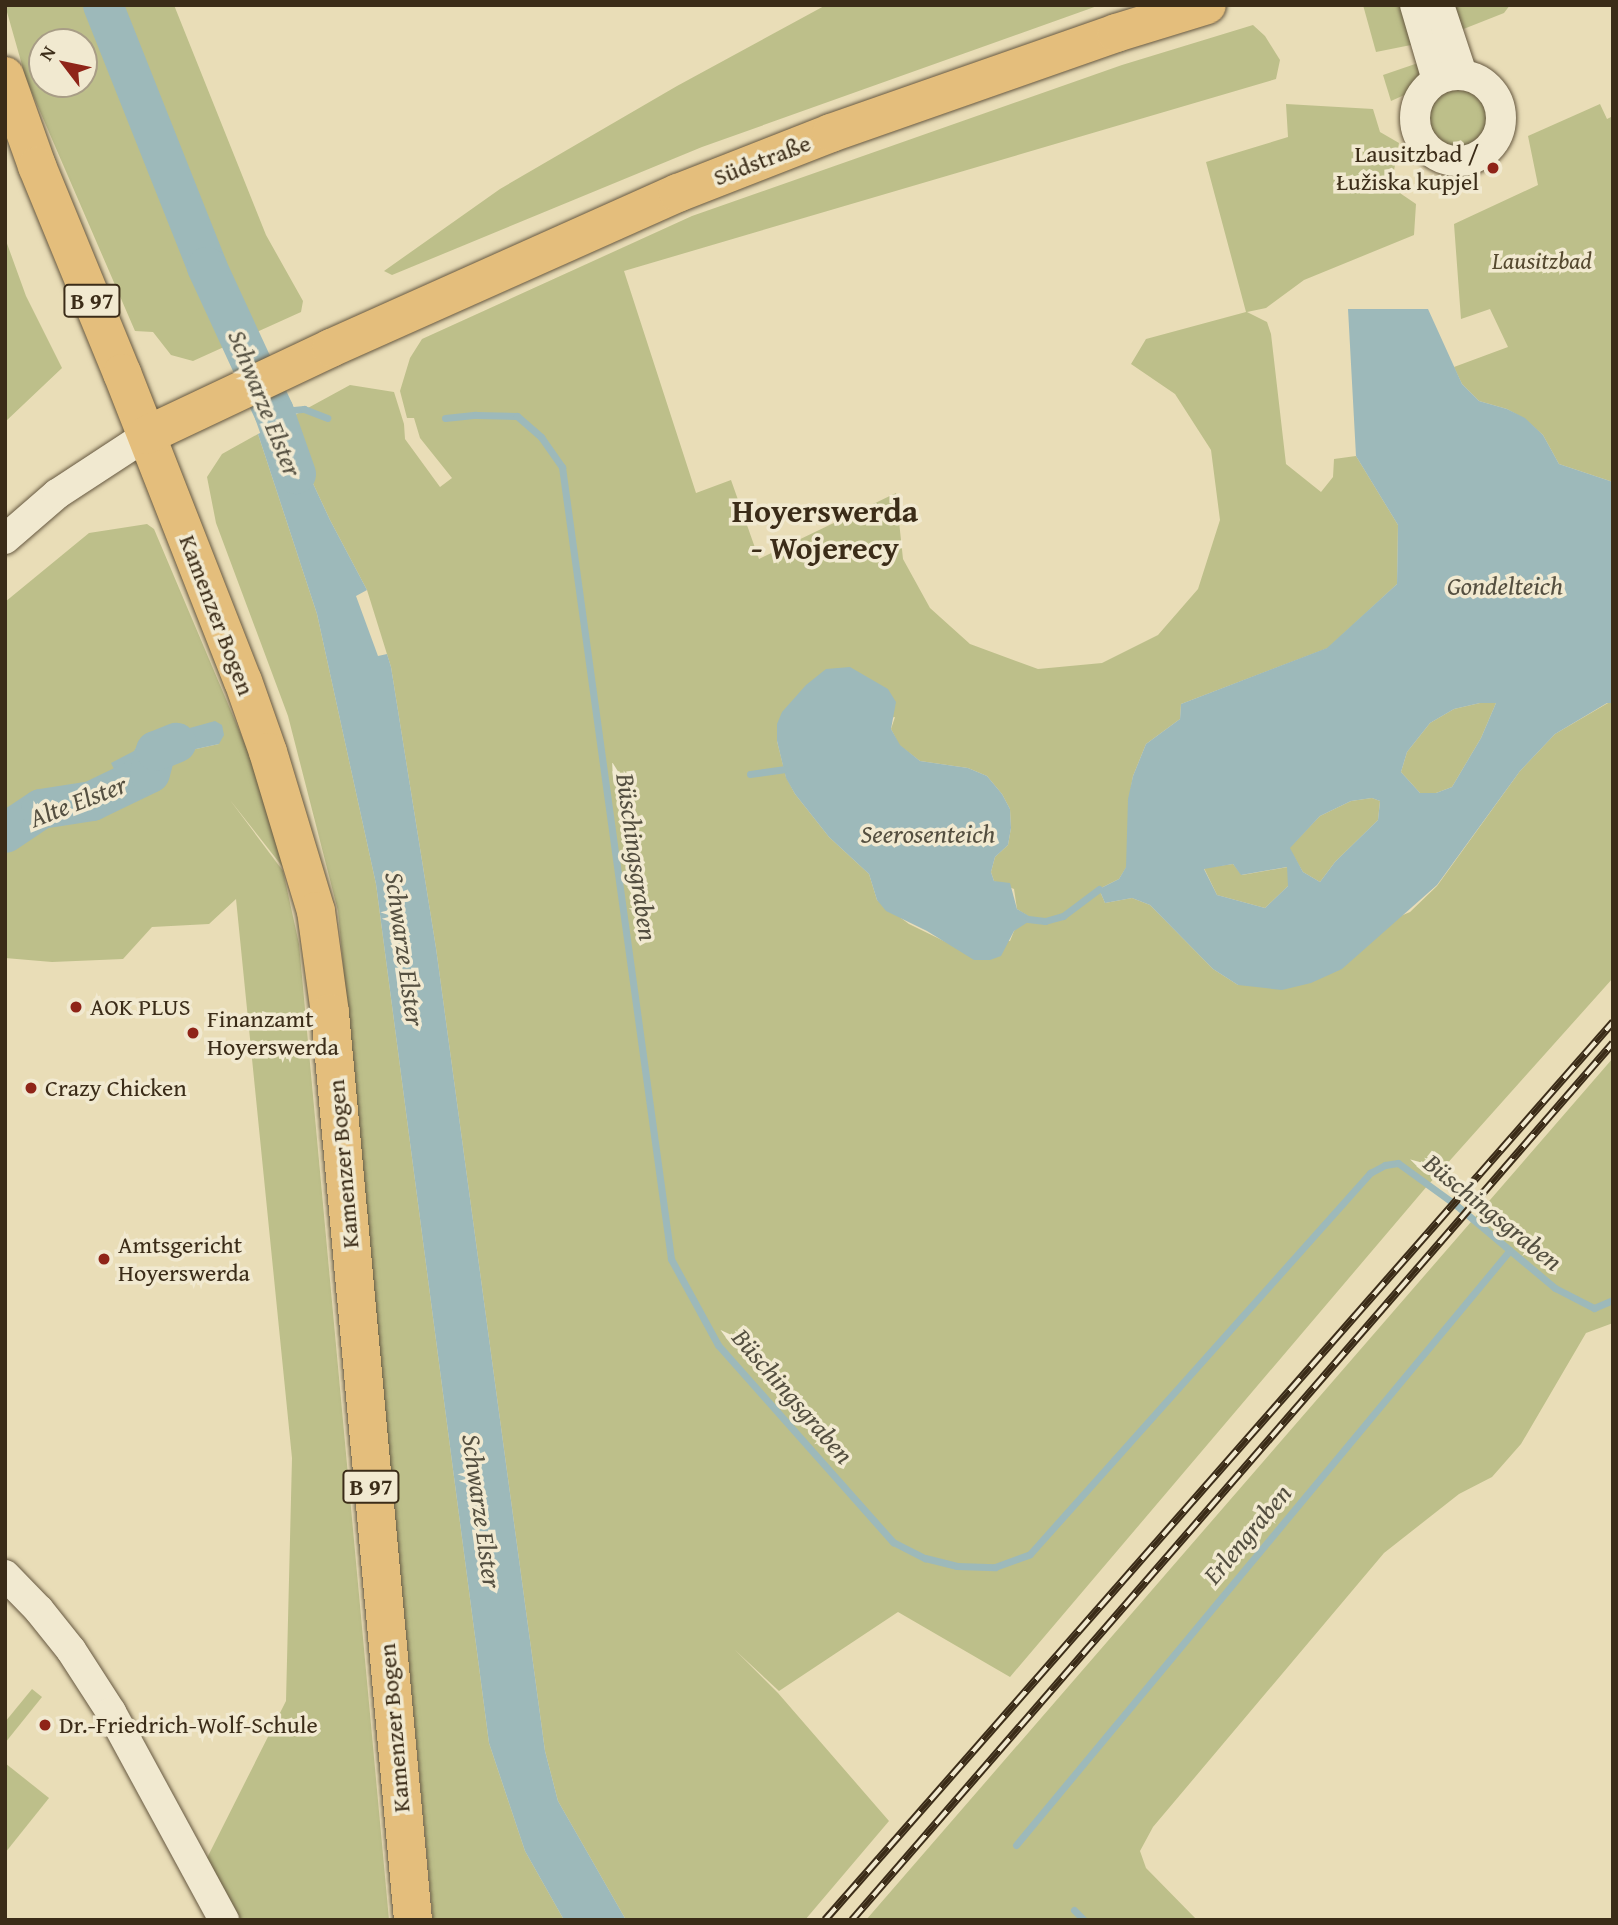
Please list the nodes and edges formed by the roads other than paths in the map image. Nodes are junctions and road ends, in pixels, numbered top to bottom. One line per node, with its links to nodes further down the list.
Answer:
1 (1207, 5): 5 (main road, Südstraße)
2 (1415, 5): 3 (street)
3 (1439, 5)
4 (5, 76): 5 (main road, B 97)
5 (147, 436): 6 (street); 9 (main road, Kamenzer Bogen / B 97)
6 (5, 539)
7 (5, 1575): 8 (street)
8 (224, 1920)
9 (413, 1920)

